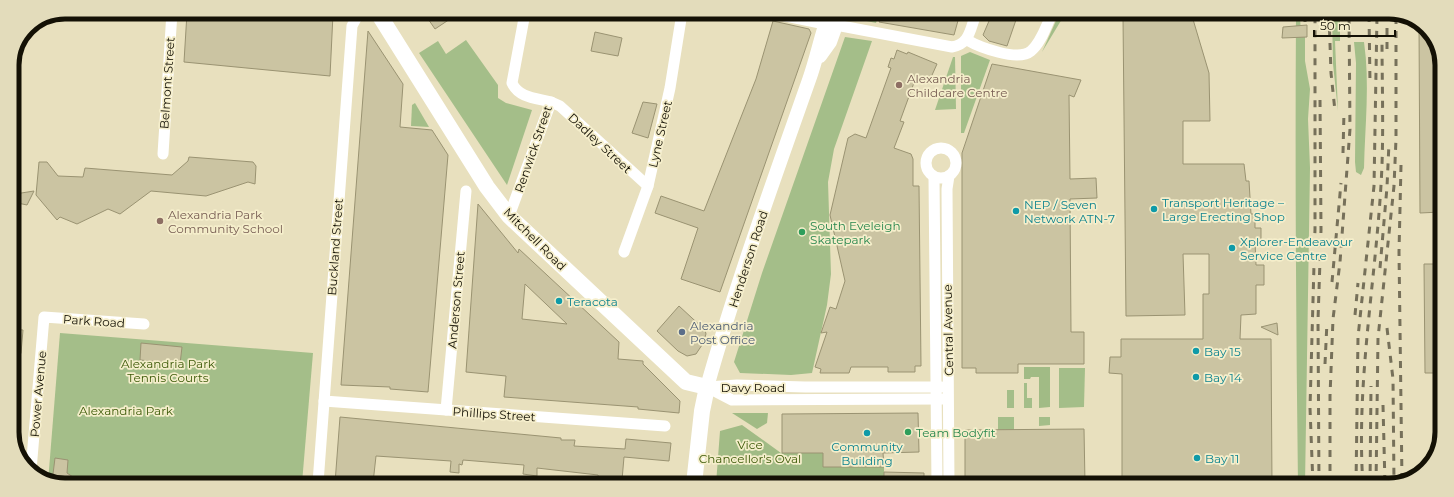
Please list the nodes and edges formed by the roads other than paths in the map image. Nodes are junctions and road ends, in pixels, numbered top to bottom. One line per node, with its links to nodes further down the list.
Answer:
1 (172, 19): 11 (street, Belmont Street)
2 (356, 19): 27 (street, Buckland Street)
3 (382, 19): 16 (main road, Mitchell Road)
4 (522, 19): 10 (street, Renwick Street)
5 (681, 19): 14 (street, Lyne Street)
6 (833, 19): 9 (street); 21 (street, Henderson Road)
7 (974, 19): 9 (street)
8 (1049, 19): 9 (street)
9 (966, 40)
10 (551, 102): 14 (street, Dadley Street); 16 (street, Renwick Street)
11 (163, 154)
12 (949, 176): 13 (street); 13 (street); 20 (street, Central Avenue)
13 (934, 178): 22 (street, Central Avenue)
14 (648, 186): 17 (street, Lyne Street)
15 (466, 191): 28 (street, Anderson Street)
16 (509, 216): 21 (main road, Mitchell Road)
17 (624, 252)
18 (44, 317): 19 (street, Park Road); 30 (street, Power Avenue)
19 (144, 324)
20 (949, 386): 22 (street, Davy Road); 25 (street, Central Avenue)
21 (707, 387): 23 (street, Davy Road); 26 (street, Davy Road); 32 (main road, Henderson Road)
22 (936, 387): 23 (street, Davy Road); 24 (street, Central Avenue)
23 (834, 388): 26 (street)
24 (936, 399): 25 (street, Davy Road); 26 (street, Davy Road); 33 (street, Central Avenue)
25 (948, 399): 34 (street, Central Avenue)
26 (834, 400)
27 (324, 401): 28 (street, Phillips Street); 31 (street, Buckland Street)
28 (446, 410): 29 (street, Phillips Street)
29 (665, 426)
30 (31, 464)
31 (318, 478)
32 (695, 478)
33 (937, 478)
34 (949, 478)

